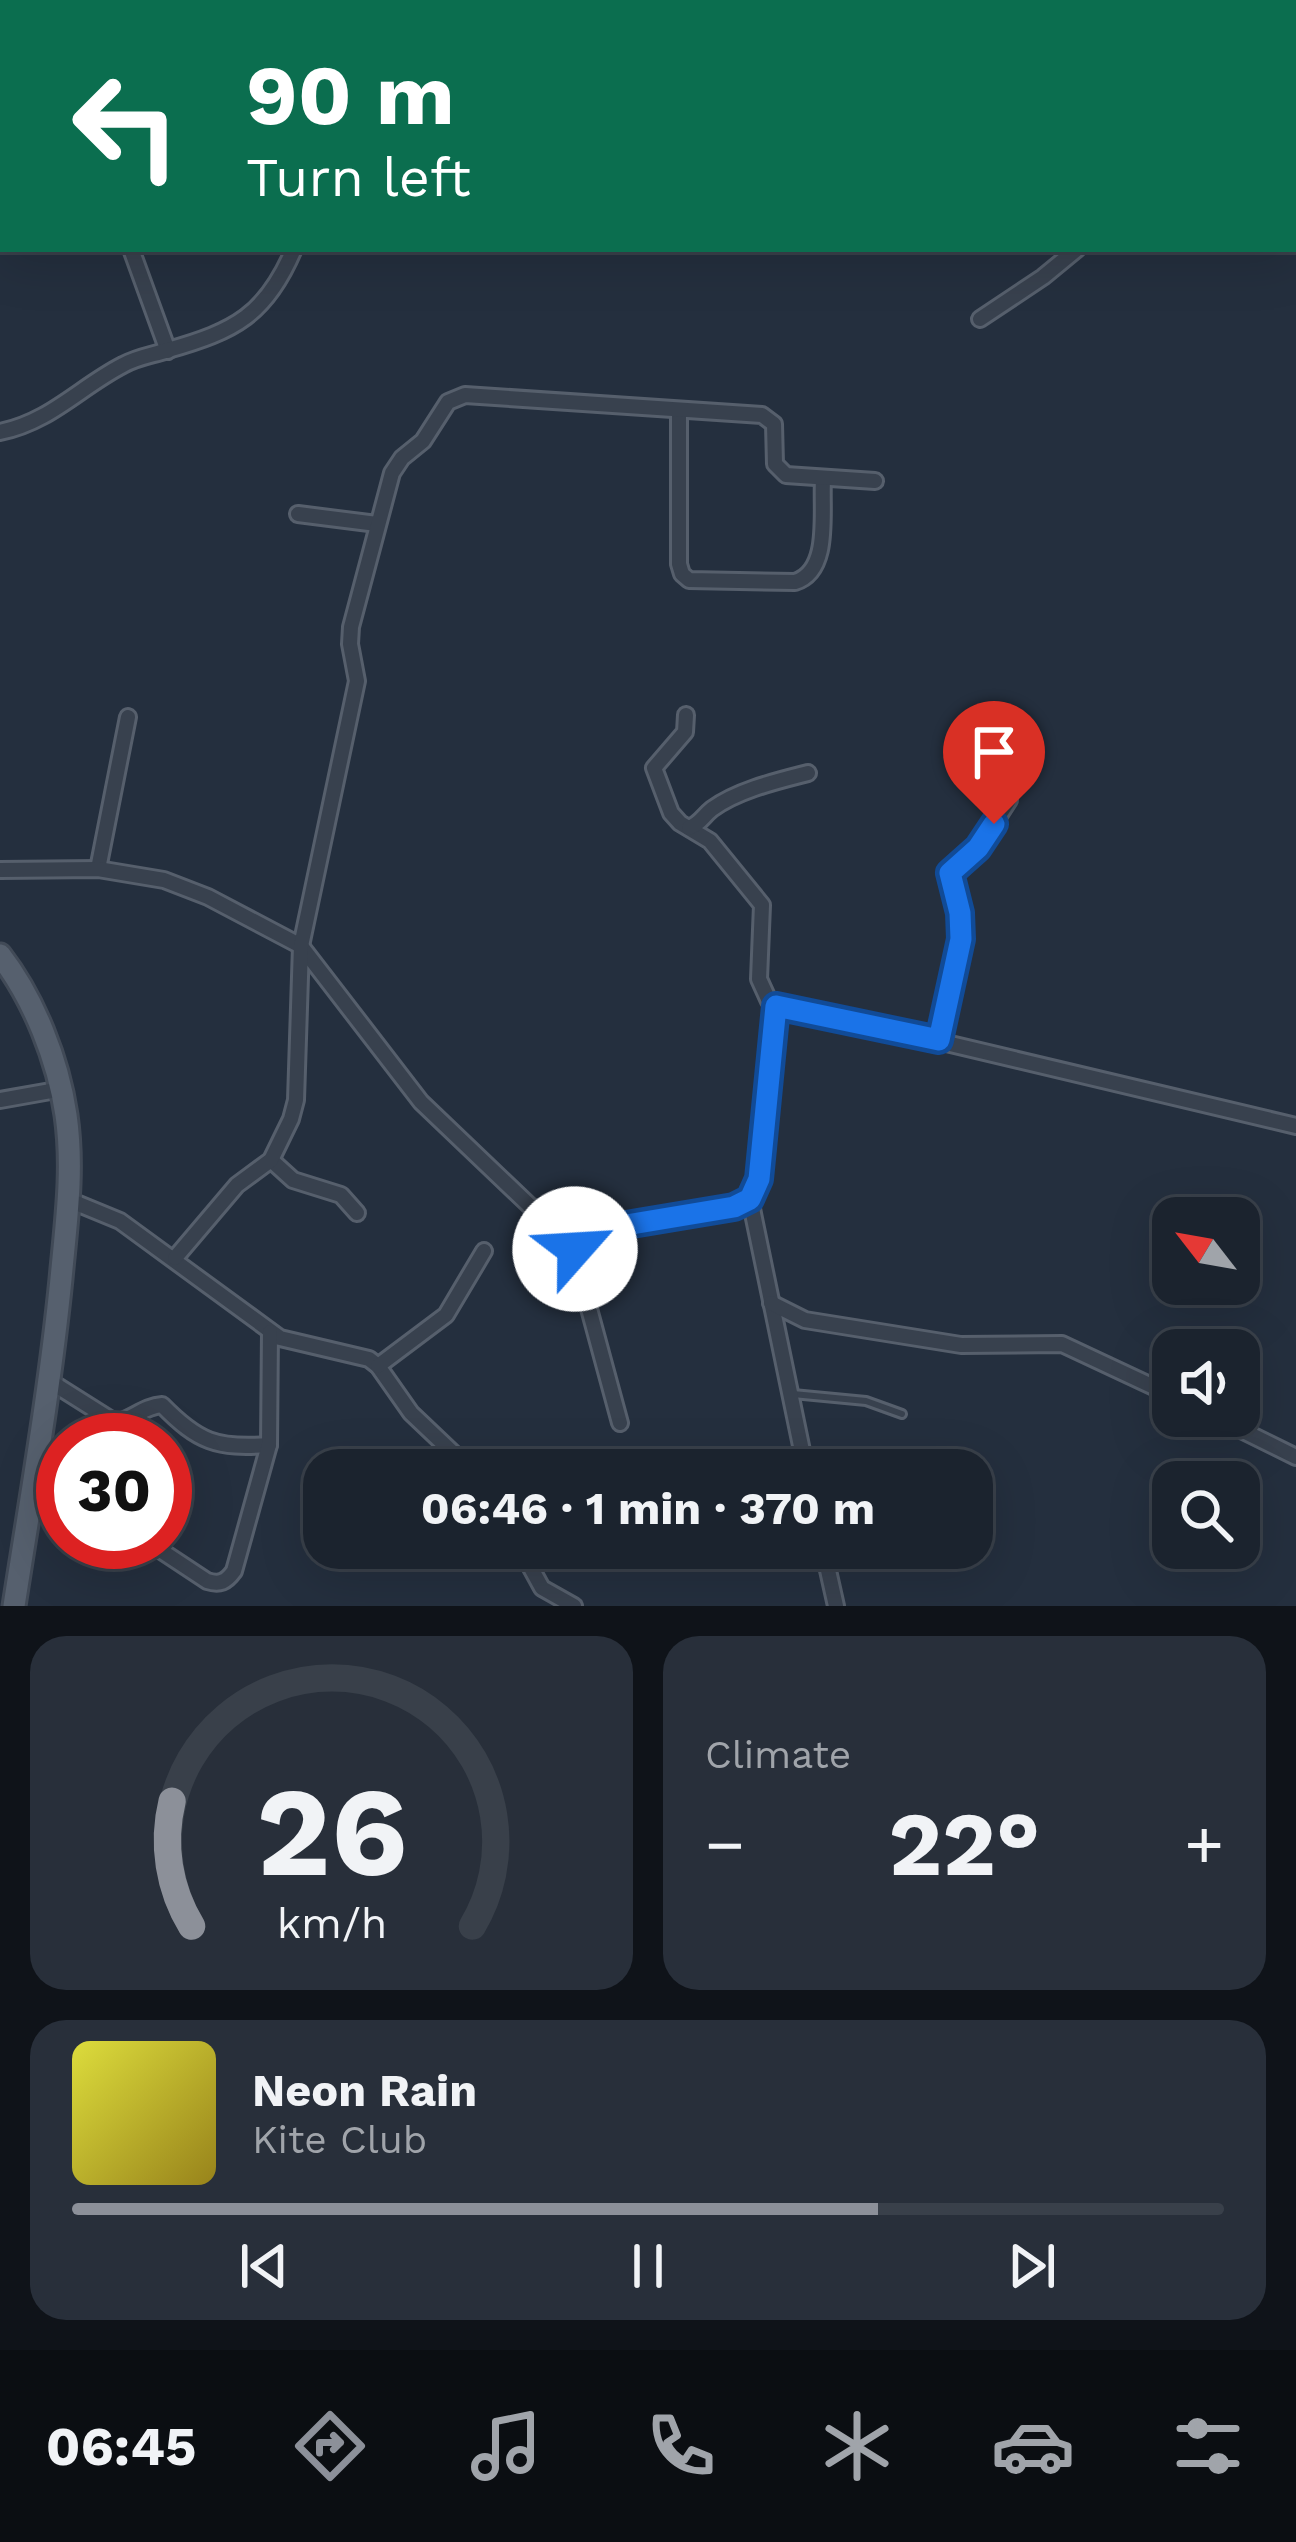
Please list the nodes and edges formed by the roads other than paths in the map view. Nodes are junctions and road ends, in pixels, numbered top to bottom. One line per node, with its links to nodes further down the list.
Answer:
1 (132, 252): 5 (street)
2 (292, 252): 5 (street)
3 (1073, 252): 4 (street)
4 (980, 319)
5 (167, 351): 7 (street)
6 (680, 411): 8 (street); 8 (street); 11 (street)
7 (0, 432)
8 (823, 480): 9 (street)
9 (875, 481)
10 (298, 514): 11 (street)
11 (377, 524): 19 (street)
12 (686, 715): 16 (street)
13 (128, 717): 17 (street)
14 (808, 773): 16 (street)
15 (1009, 800): 22 (street)
16 (688, 828): 21 (street)
17 (98, 869): 18 (street); 19 (street)
18 (0, 870)
19 (301, 946): 26 (street); 30 (street)
20 (0, 955): 23 (main road)
21 (776, 1006): 22 (street); 27 (street)
22 (939, 1040): 25 (street)
23 (62, 1089): 24 (street); 28 (main road)
24 (0, 1100)
25 (1296, 1126)
26 (271, 1160): 29 (street); 32 (street)
27 (750, 1199): 30 (street); 33 (street)
28 (69, 1200): 32 (street); 36 (main road)
29 (356, 1214)
30 (575, 1249): 40 (street)
31 (484, 1251): 35 (street)
32 (175, 1258): 34 (street)
33 (771, 1303): 37 (street); 38 (street)
34 (270, 1332): 35 (street); 42 (street)
35 (378, 1366): 43 (street)
36 (51, 1382): 42 (street); 46 (main road)
37 (1152, 1386)
38 (790, 1393): 39 (lane); 44 (street)
39 (902, 1414)
40 (620, 1423)
41 (1256, 1437): 45 (street)
42 (268, 1445): 48 (street)
43 (449, 1449)
44 (802, 1449)
45 (1296, 1457)
46 (32, 1486): 47 (street); 51 (main road)
47 (36, 1487)
48 (189, 1569)
49 (532, 1569): 52 (street)
50 (828, 1569): 53 (street)
51 (14, 1606)
52 (574, 1606)
53 (836, 1606)

